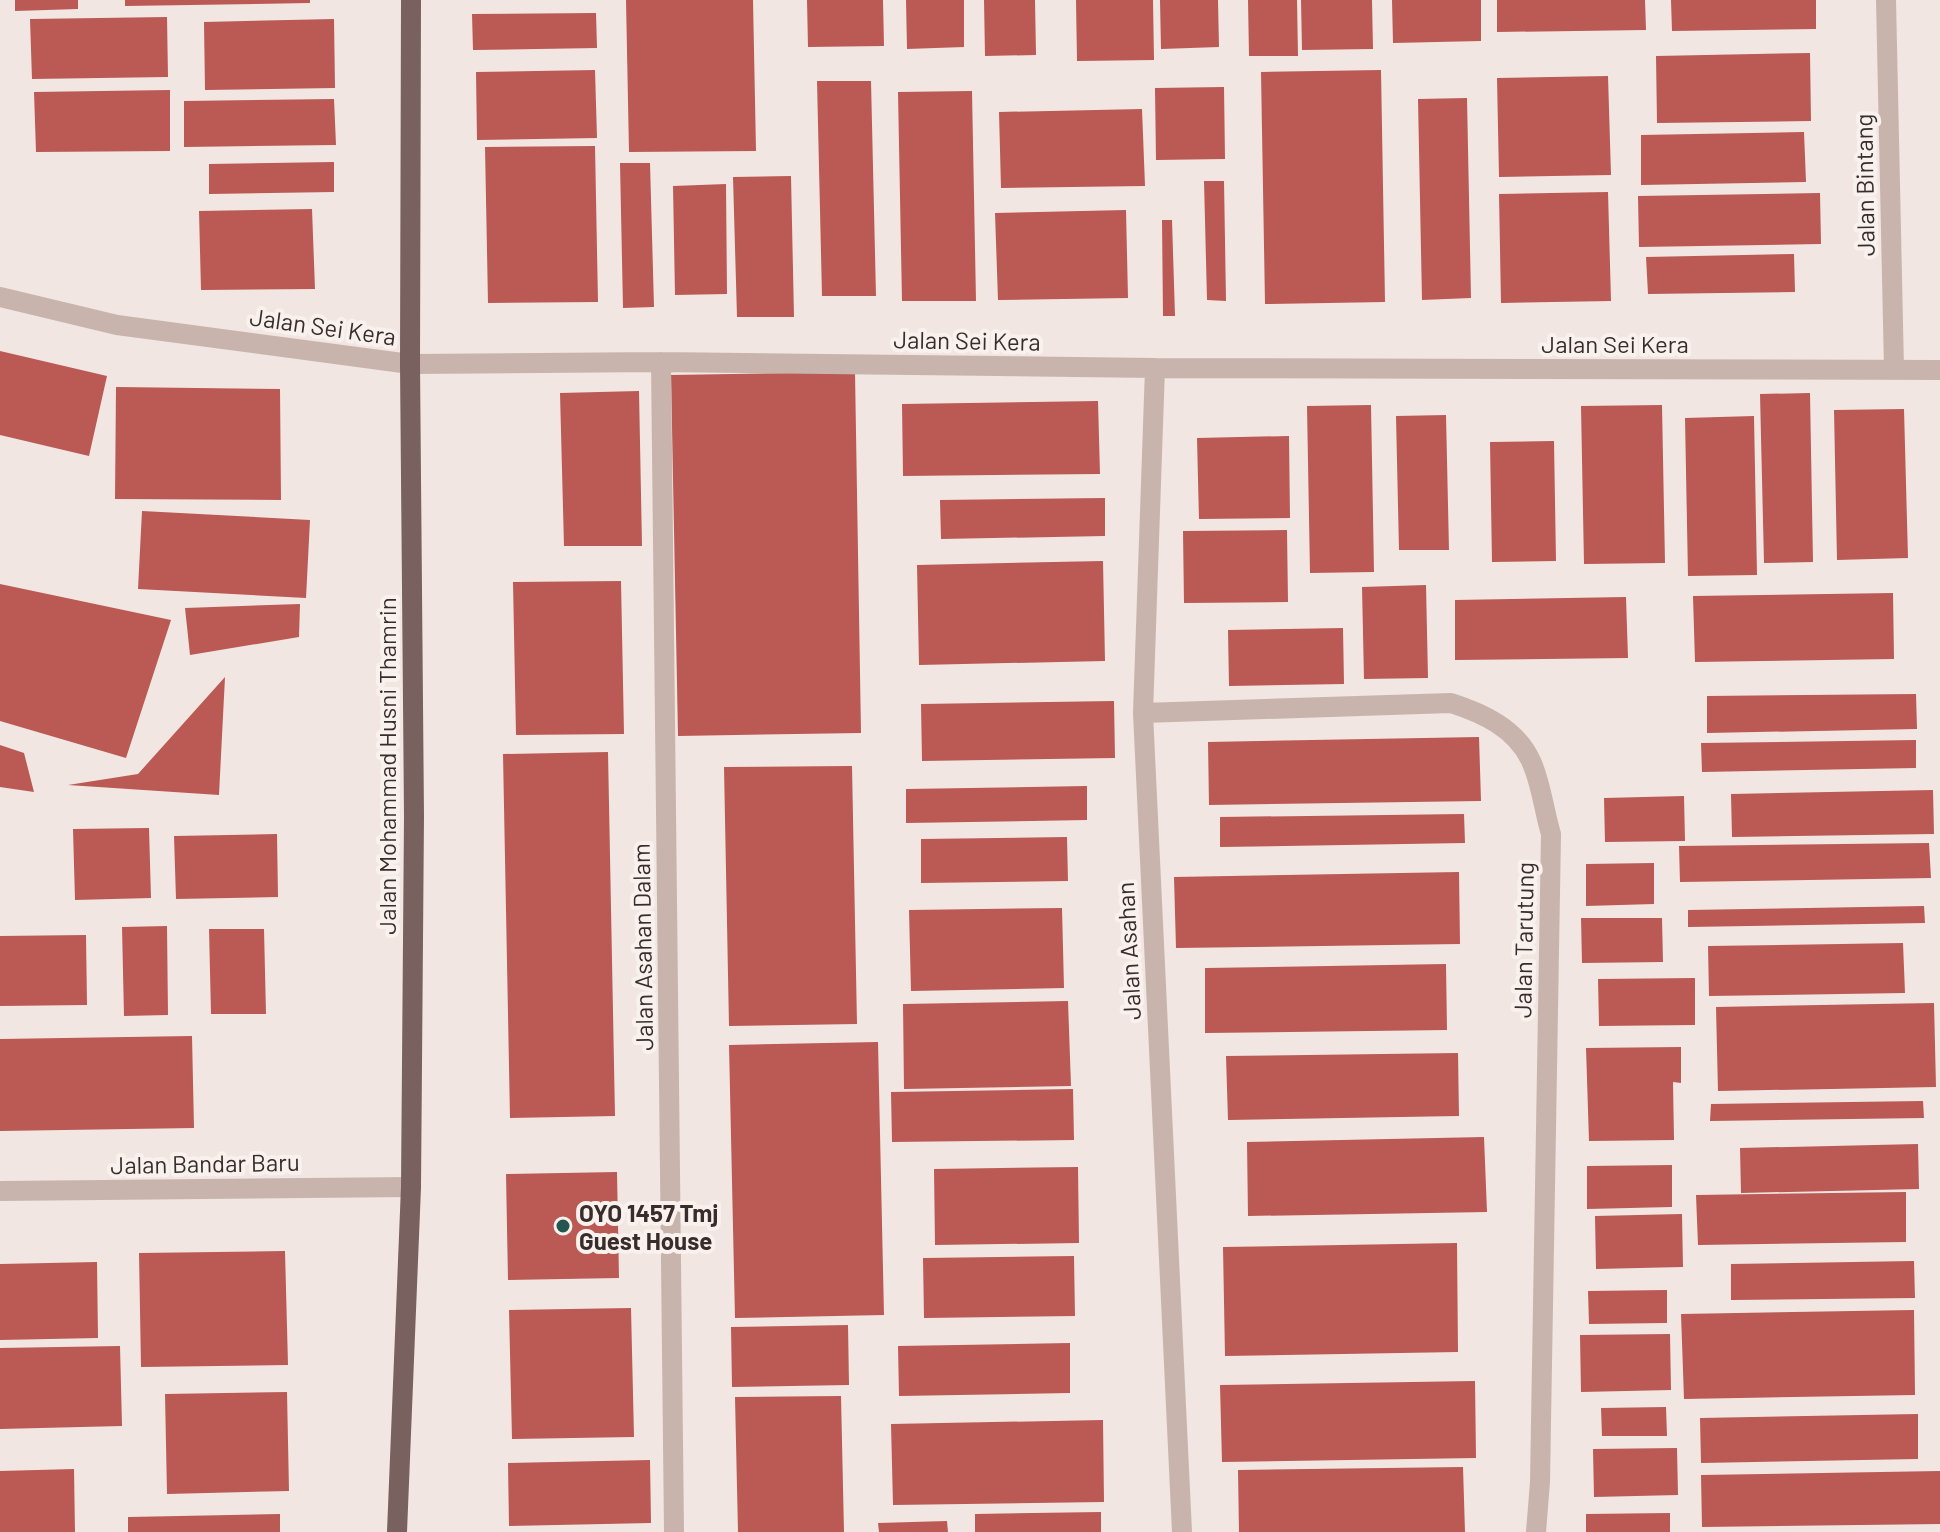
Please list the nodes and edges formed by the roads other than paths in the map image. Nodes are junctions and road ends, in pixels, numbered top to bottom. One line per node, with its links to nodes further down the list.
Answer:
1 (411, 0): 5 (main road, Jalan Mohammad Husni Thamrin)
2 (1886, 0): 7 (street, Jalan Bintang)
3 (0, 297): 5 (street, Jalan Sei Kera)
4 (661, 362): 5 (street, Jalan Sei Kera); 6 (street, Jalan Sei Kera); 13 (street, Jalan Asahan Dalam)
5 (410, 364): 10 (main road, Jalan Mohammad Husni Thamrin)
6 (1155, 368): 7 (street, Jalan Sei Kera); 9 (street, Jalan Asahan)
7 (1894, 369): 8 (street, Jalan Sei Kera)
8 (1940, 370)
9 (1143, 713): 14 (street, Jalan Asahan); 15 (street, Jalan Tarutung)
10 (411, 1187): 11 (street, Jalan Bandar Baru); 12 (main road, Jalan Mohammad Husni Thamrin)
11 (0, 1191)
12 (397, 1532)
13 (674, 1532)
14 (1182, 1532)
15 (1536, 1532)

